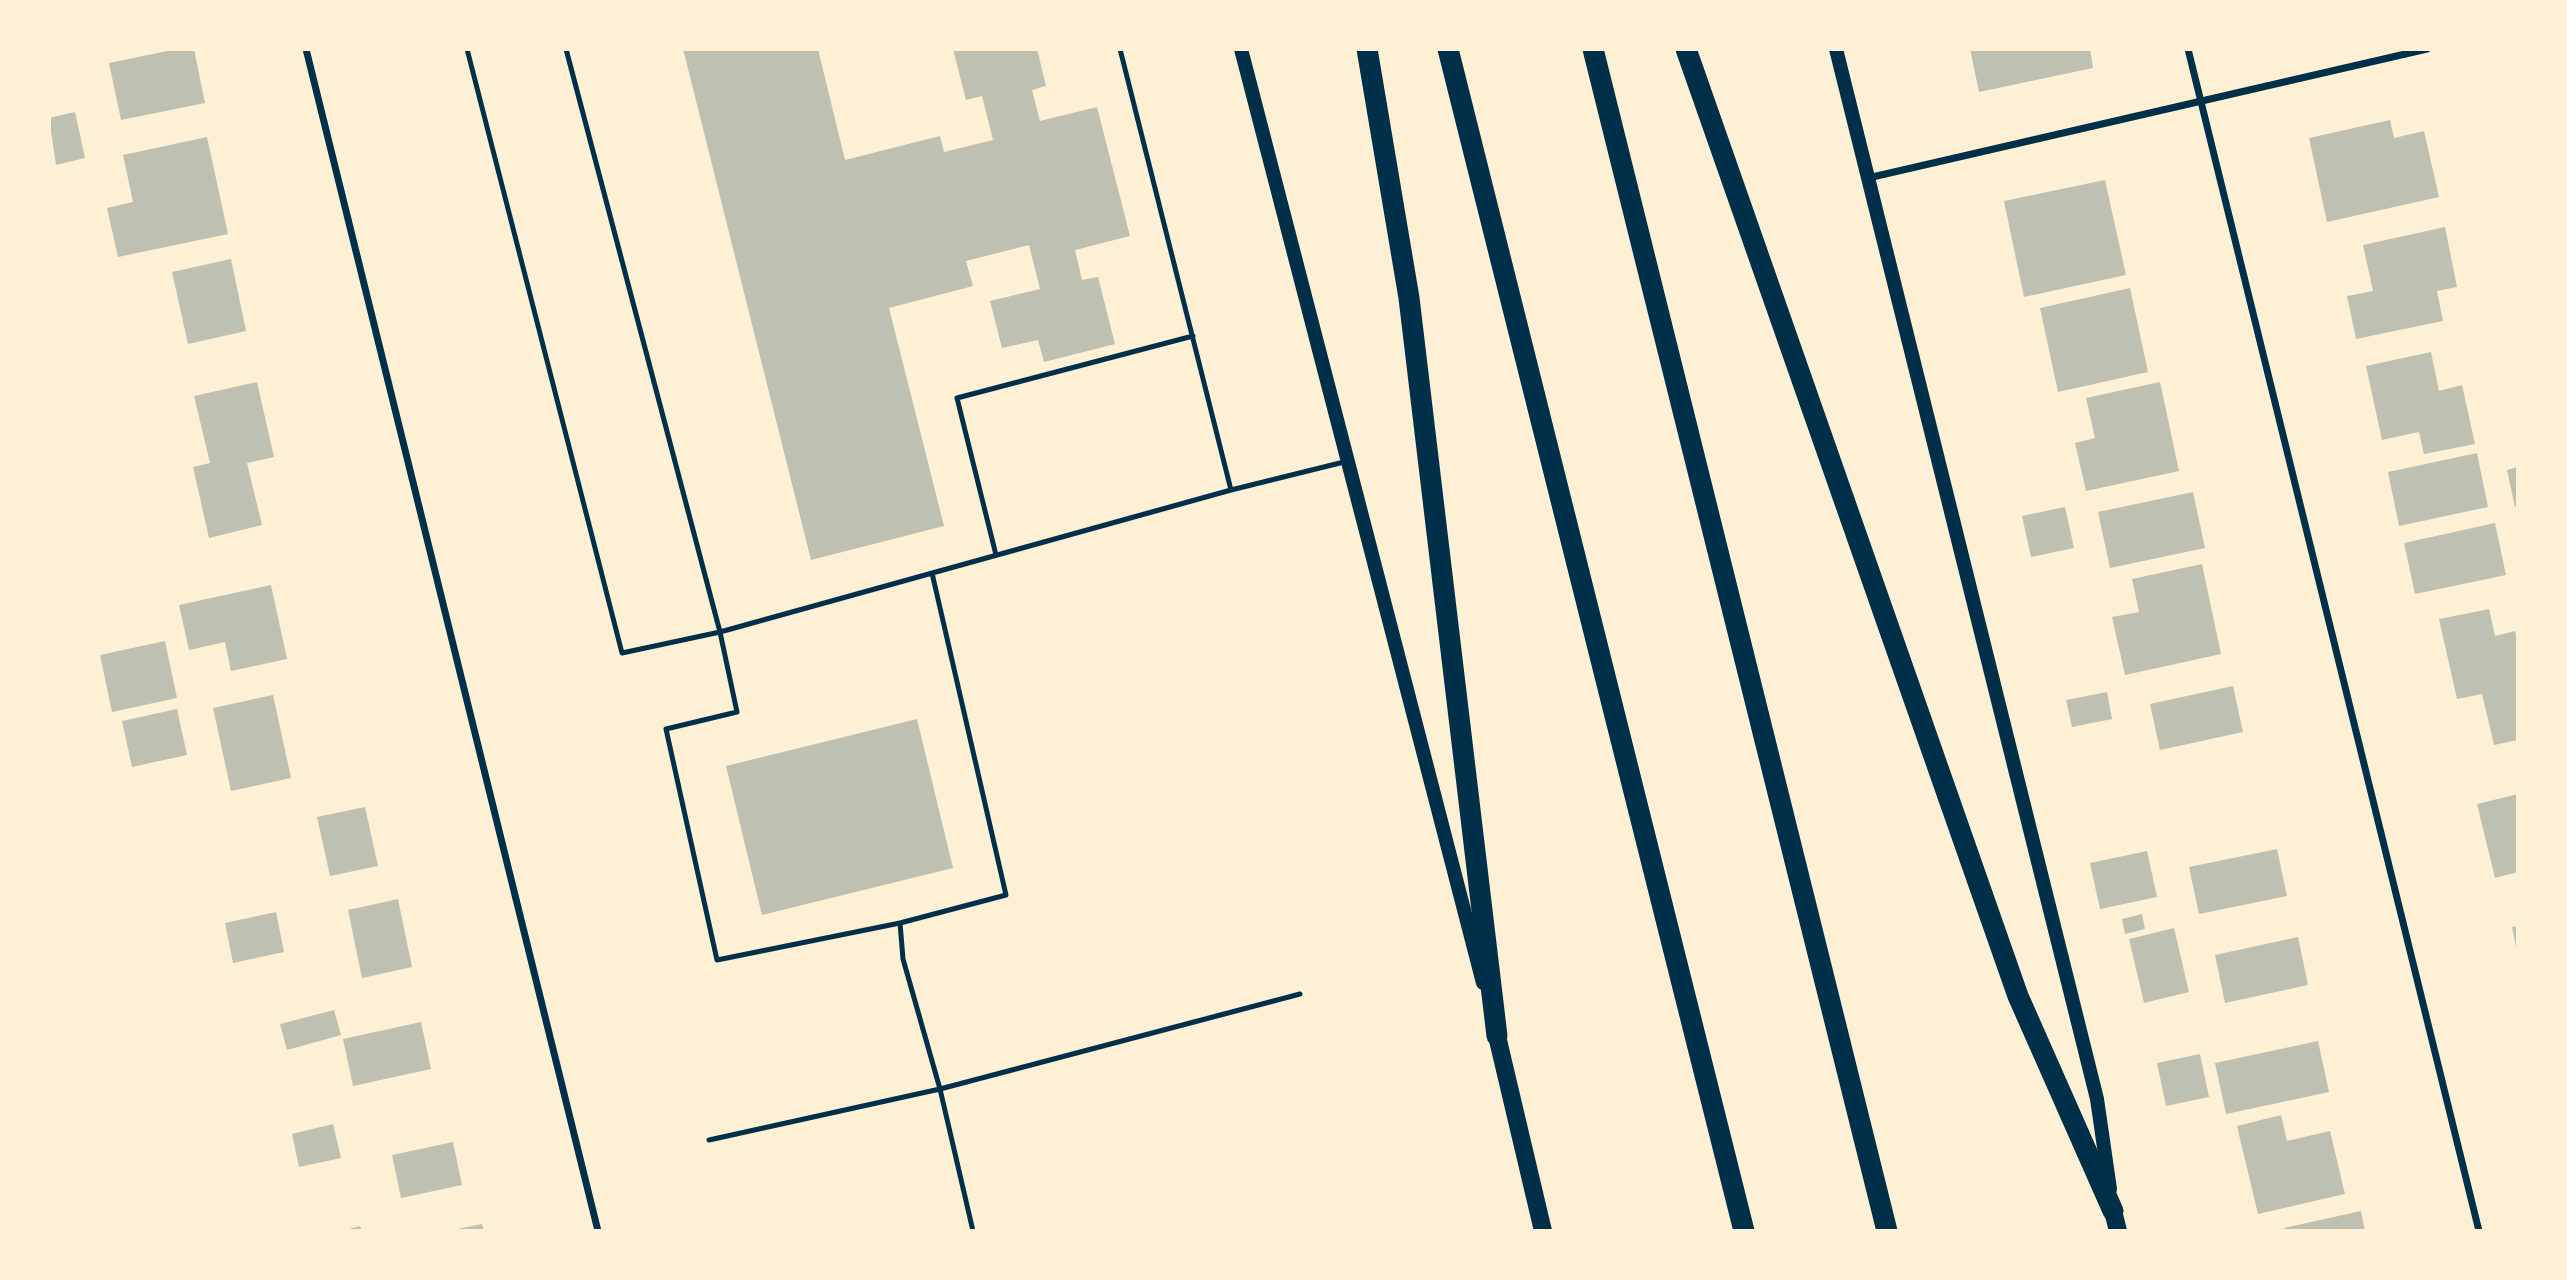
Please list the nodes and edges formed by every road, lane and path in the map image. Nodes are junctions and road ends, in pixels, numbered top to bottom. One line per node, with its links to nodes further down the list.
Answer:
1 (306, 49): 27 (street)
2 (467, 49): 20 (lane)
3 (566, 49): 20 (lane)
4 (1119, 49): 15 (lane)
5 (1241, 49): 16 (main road)
6 (1367, 49): 23 (highway)
7 (1448, 49): 30 (highway)
8 (1593, 49): 31 (highway)
9 (1686, 49): 26 (highway)
10 (1836, 49): 14 (main road)
11 (2188, 49): 13 (street)
12 (2427, 49): 13 (street)
13 (2200, 103): 14 (street); 32 (street)
14 (1867, 178): 26 (main road)
15 (1193, 336): 17 (lane); 18 (lane)
16 (1348, 461): 17 (lane); 23 (main road)
17 (1231, 489): 18 (lane)
18 (996, 555): 19 (lane)
19 (932, 573): 20 (lane); 21 (lane)
20 (720, 632): 21 (lane)
21 (900, 923): 24 (lane)
22 (1300, 994): 24 (lane)
23 (1497, 1036): 29 (main road)
24 (940, 1089): 25 (lane); 28 (lane)
25 (709, 1140)
26 (2115, 1221)
27 (598, 1231)
28 (973, 1231)
29 (1543, 1231)
30 (1744, 1231)
31 (1887, 1231)
32 (2479, 1231)

